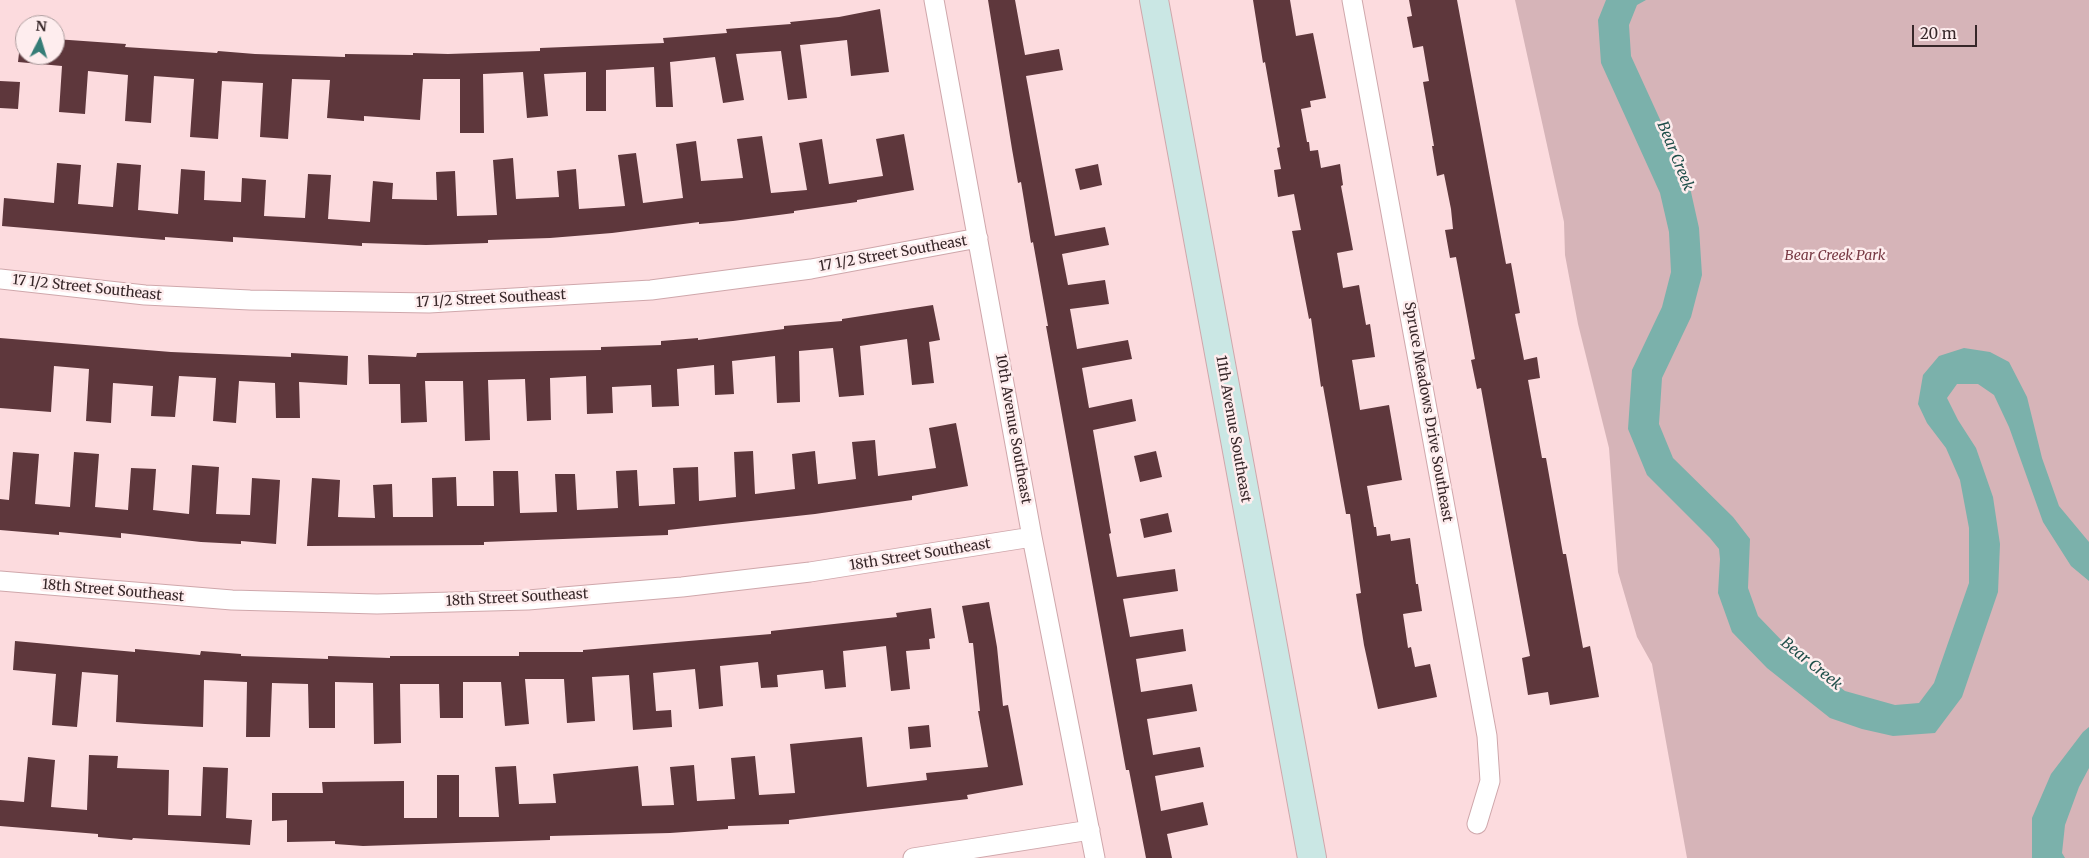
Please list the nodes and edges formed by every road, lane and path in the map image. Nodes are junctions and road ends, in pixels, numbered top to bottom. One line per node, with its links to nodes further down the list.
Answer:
1 (934, 0): 4 (street, 10th Avenue Southeast)
2 (1154, 0): 12 (main road, 11th Avenue Southeast)
3 (1352, 0): 8 (street, Spruce Meadows Drive Southeast)
4 (978, 238): 5 (street, 17 1/2 Street Southeast); 6 (street, 10th Avenue Southeast)
5 (0, 279)
6 (1032, 537): 7 (street, 18th Street Southeast); 9 (street, 10th Avenue Southeast)
7 (0, 581)
8 (1477, 824)
9 (1090, 830): 10 (street); 11 (street, 10th Avenue Southeast)
10 (913, 858)
11 (1095, 858)
12 (1312, 858)

